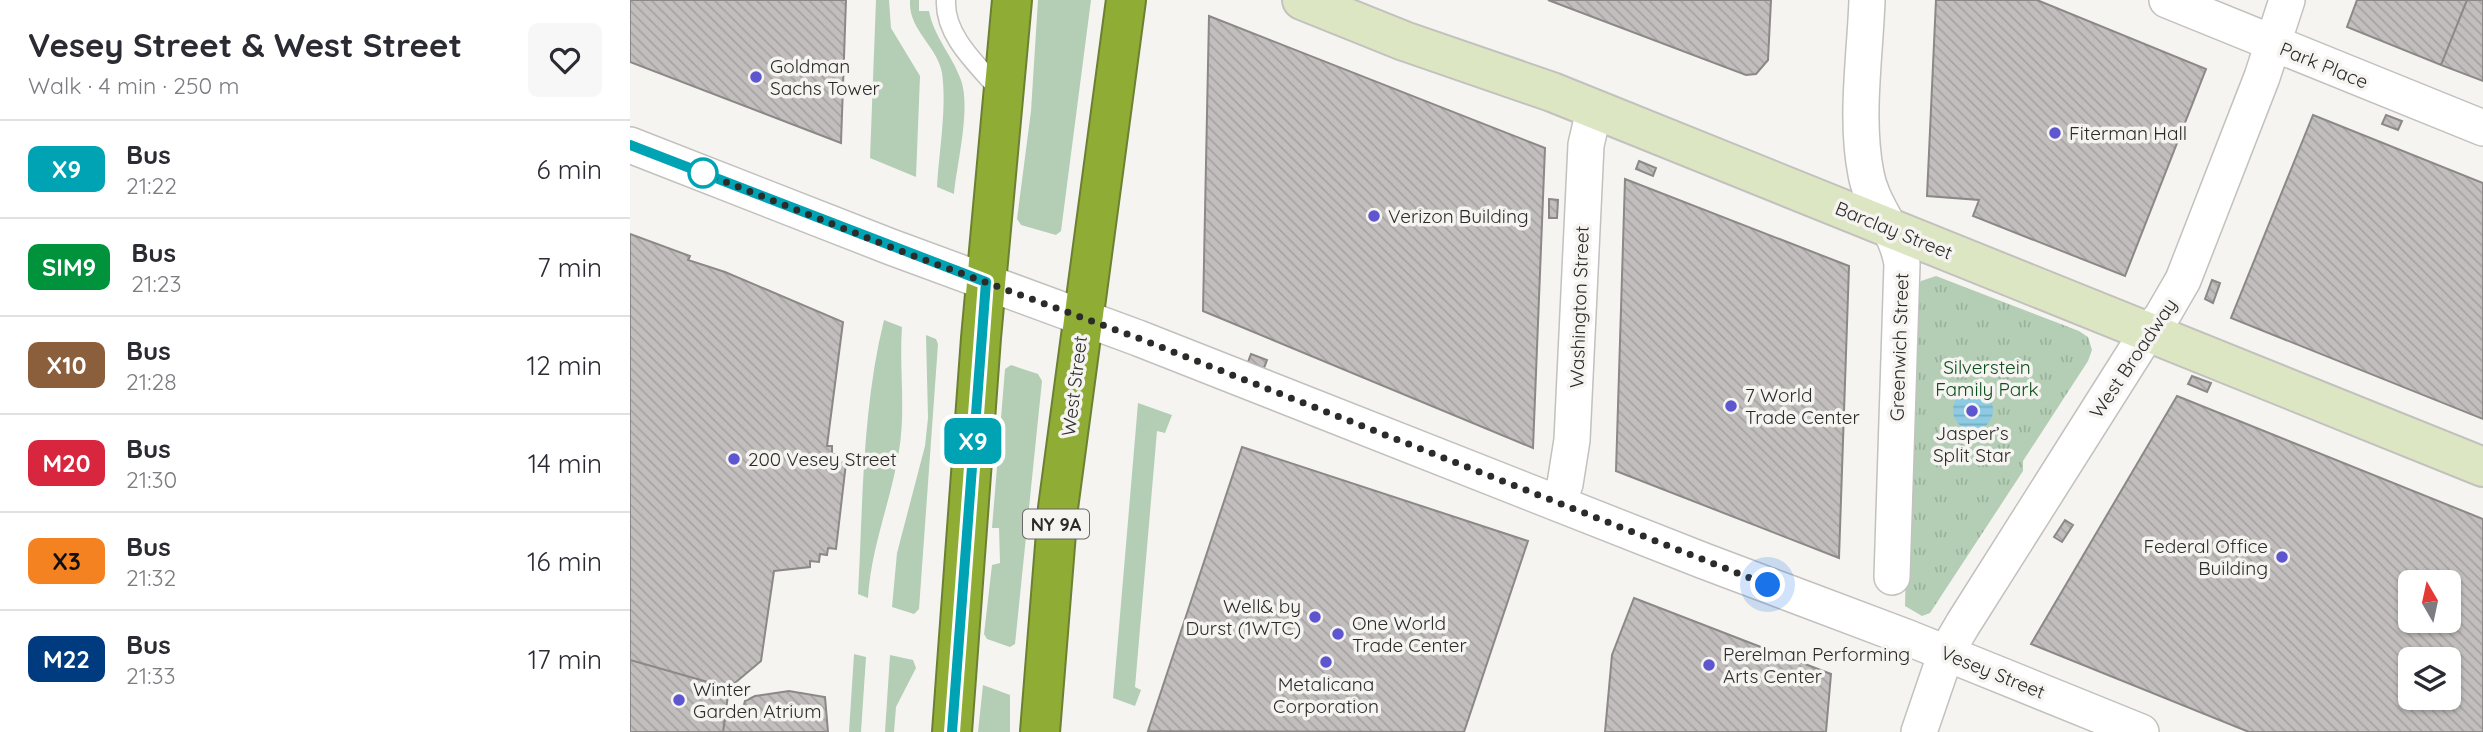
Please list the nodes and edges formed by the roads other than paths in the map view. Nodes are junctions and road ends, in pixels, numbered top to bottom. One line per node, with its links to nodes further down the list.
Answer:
1 (946, 0): 9 (lane)
2 (1012, 0): 9 (highway)
3 (1126, 0): 15 (highway, West Street / NY 9A)
4 (1302, 0): 10 (main road, Barclay Street)
5 (1867, 0): 13 (street, Greenwich Street)
6 (2166, 0): 8 (street, Park Place)
7 (2287, 0): 8 (street, West Broadway)
8 (2272, 44): 11 (street, Park Place); 16 (street, West Broadway)
9 (1005, 97): 14 (highway)
10 (1594, 110): 13 (main road, Barclay Street); 18 (street, Washington Street)
11 (2483, 128)
12 (630, 145): 14 (street, Vesey Street)
13 (1891, 229): 16 (main road, Barclay Street); 19 (street, Greenwich Street)
14 (986, 282): 15 (street, Vesey Street); 21 (highway)
15 (1082, 317): 18 (street, Vesey Street); 22 (highway, West Street / NY 9A)
16 (2147, 333): 17 (main road, Barclay Street); 20 (street, West Broadway)
17 (2483, 467)
18 (1558, 503): 20 (street, Vesey Street)
19 (1892, 577)
20 (1946, 653): 23 (street); 24 (street, Vesey Street)
21 (952, 732)
22 (1040, 732)
23 (1919, 732)
24 (2141, 732)

